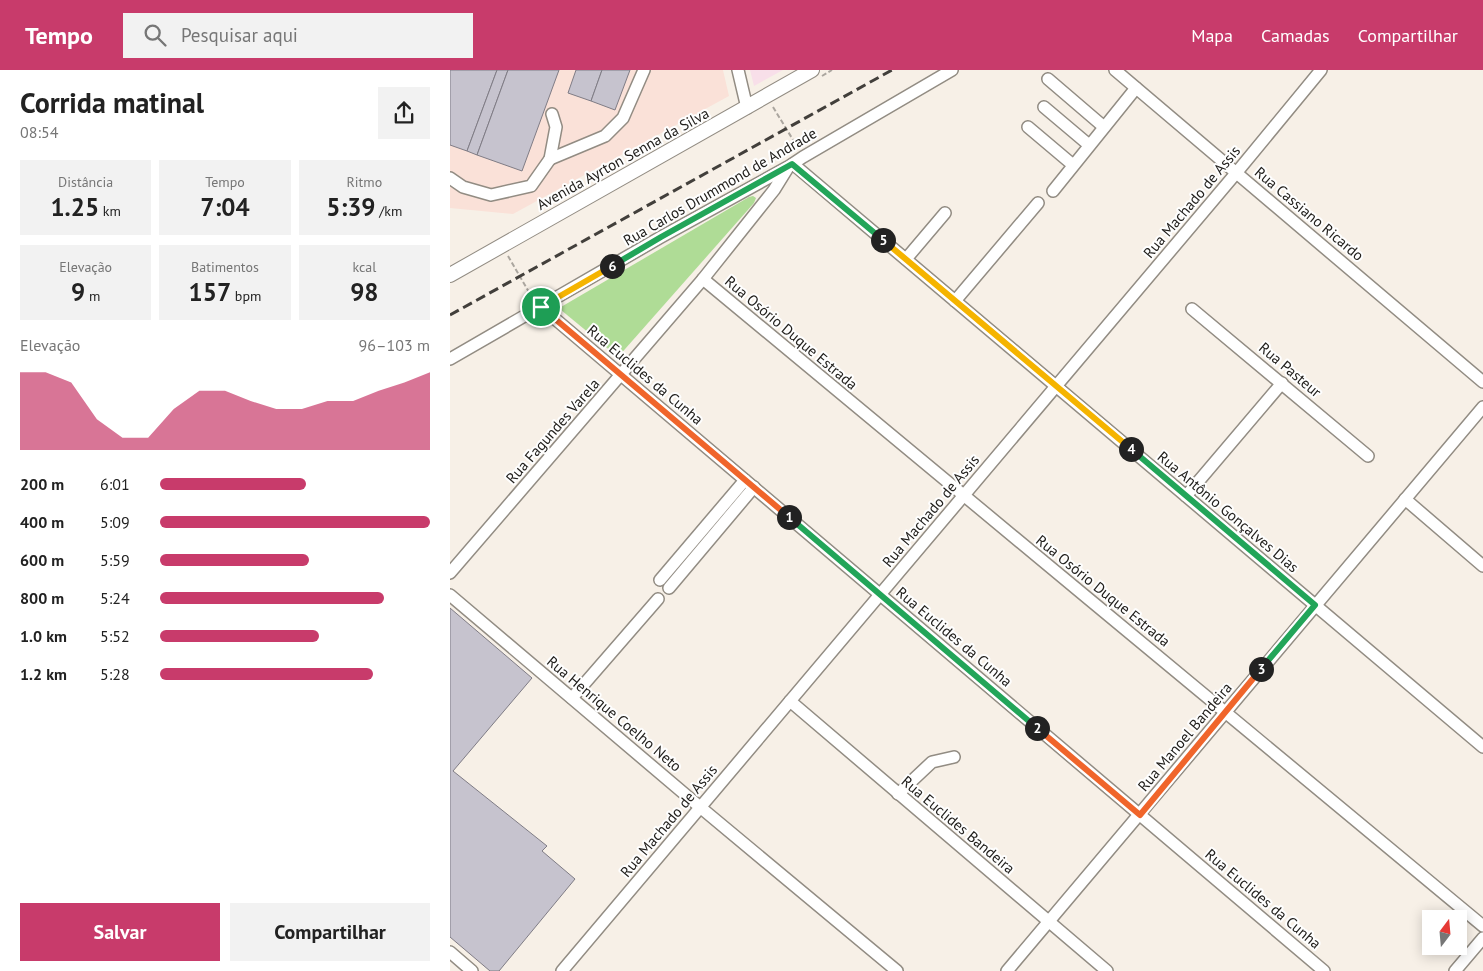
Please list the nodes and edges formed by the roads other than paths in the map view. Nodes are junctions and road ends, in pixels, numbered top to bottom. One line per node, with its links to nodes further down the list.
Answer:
1 (644, 70): 15 (street)
2 (738, 70): 10 (street)
3 (812, 70): 10 (main road, Avenida Ayrton Senna da Silva)
4 (952, 70): 17 (street, Rua Carlos Drummond de Andrade)
5 (1115, 70): 8 (street, Rua Cassiano Ricardo)
6 (1321, 70): 18 (street, Rua Machado de Assis)
7 (1048, 79): 13 (street)
8 (1136, 88): 13 (street); 18 (street, Rua Cassiano Ricardo)
9 (1044, 107): 14 (street)
10 (747, 108): 24 (main road, Avenida Ayrton Senna da Silva)
11 (552, 114): 15 (street)
12 (1028, 127): 16 (street)
13 (1104, 127): 14 (street)
14 (1089, 145): 16 (street)
15 (550, 159): 19 (street)
16 (1073, 165): 20 (street)
17 (790, 166): 23 (street, Rua Antônio Gonçalves Dias); 25 (street, Rua Fagundes Varela); 27 (street, Rua Carlos Drummond de Andrade)
18 (1237, 172): 31 (street, Rua Cassiano Ricardo); 33 (street, Rua Machado de Assis)
19 (450, 178)
20 (1052, 191)
21 (1038, 202): 26 (street)
22 (945, 213): 23 (street)
23 (906, 259): 26 (street, Rua Antônio Gonçalves Dias)
24 (450, 276)
25 (703, 279): 30 (street, Rua Fagundes Varela); 37 (street, Rua Osório Duque Estrada)
26 (955, 301): 33 (street, Rua Antônio Gonçalves Dias)
27 (540, 308): 29 (street, Rua Carlos Drummond de Andrade); 30 (street, Rua Euclides da Cunha)
28 (1192, 309): 32 (street, Rua Pasteur)
29 (450, 359)
30 (621, 375): 36 (street, Rua Euclides da Cunha); 41 (street, Rua Fagundes Varela)
31 (1483, 382)
32 (1282, 383): 35 (street, Rua Pasteur); 38 (street)
33 (1056, 386): 37 (street, Rua Machado de Assis); 38 (street, Rua Antônio Gonçalves Dias)
34 (1483, 406): 39 (street, Rua Manoel Bandeira)
35 (1368, 456)
36 (749, 483): 42 (street); 43 (street); 44 (street, Rua Euclides da Cunha)
37 (963, 496): 44 (street, Rua Machado de Assis); 50 (street, Rua Osório Duque Estrada)
38 (1186, 496): 47 (street, Rua Antônio Gonçalves Dias)
39 (1405, 499): 40 (street); 47 (street, Rua Manoel Bandeira)
40 (1483, 566)
41 (450, 573)
42 (660, 580)
43 (669, 588)
44 (880, 594): 49 (street, Rua Machado de Assis); 55 (street, Rua Euclides da Cunha)
45 (450, 595): 48 (street, Rua Henrique Coelho Neto)
46 (658, 599): 48 (street)
47 (1315, 605): 50 (street, Rua Manoel Bandeira); 51 (street, Rua Antônio Gonçalves Dias)
48 (572, 698): 54 (street, Rua Henrique Coelho Neto)
49 (790, 701): 53 (street, Rua Euclides Bandeira); 54 (street, Rua Machado de Assis)
50 (1226, 711): 55 (street, Rua Manoel Bandeira); 57 (street, Rua Osório Duque Estrada)
51 (1483, 747)
52 (954, 757): 53 (street)
53 (898, 794): 56 (street, Rua Euclides Bandeira)
54 (700, 807): 61 (street, Rua Machado de Assis); 62 (street, Rua Henrique Coelho Neto)
55 (1140, 815): 56 (street, Rua Manoel Bandeira); 65 (street, Rua Euclides da Cunha)
56 (1048, 922): 63 (street, Rua Manoel Bandeira); 64 (street, Rua Euclides Bandeira)
57 (1483, 926)
58 (1483, 938): 66 (street)
59 (450, 952): 60 (street)
60 (472, 971)
61 (562, 971)
62 (897, 971)
63 (1007, 971)
64 (1107, 971)
65 (1324, 971)
66 (1455, 971)

